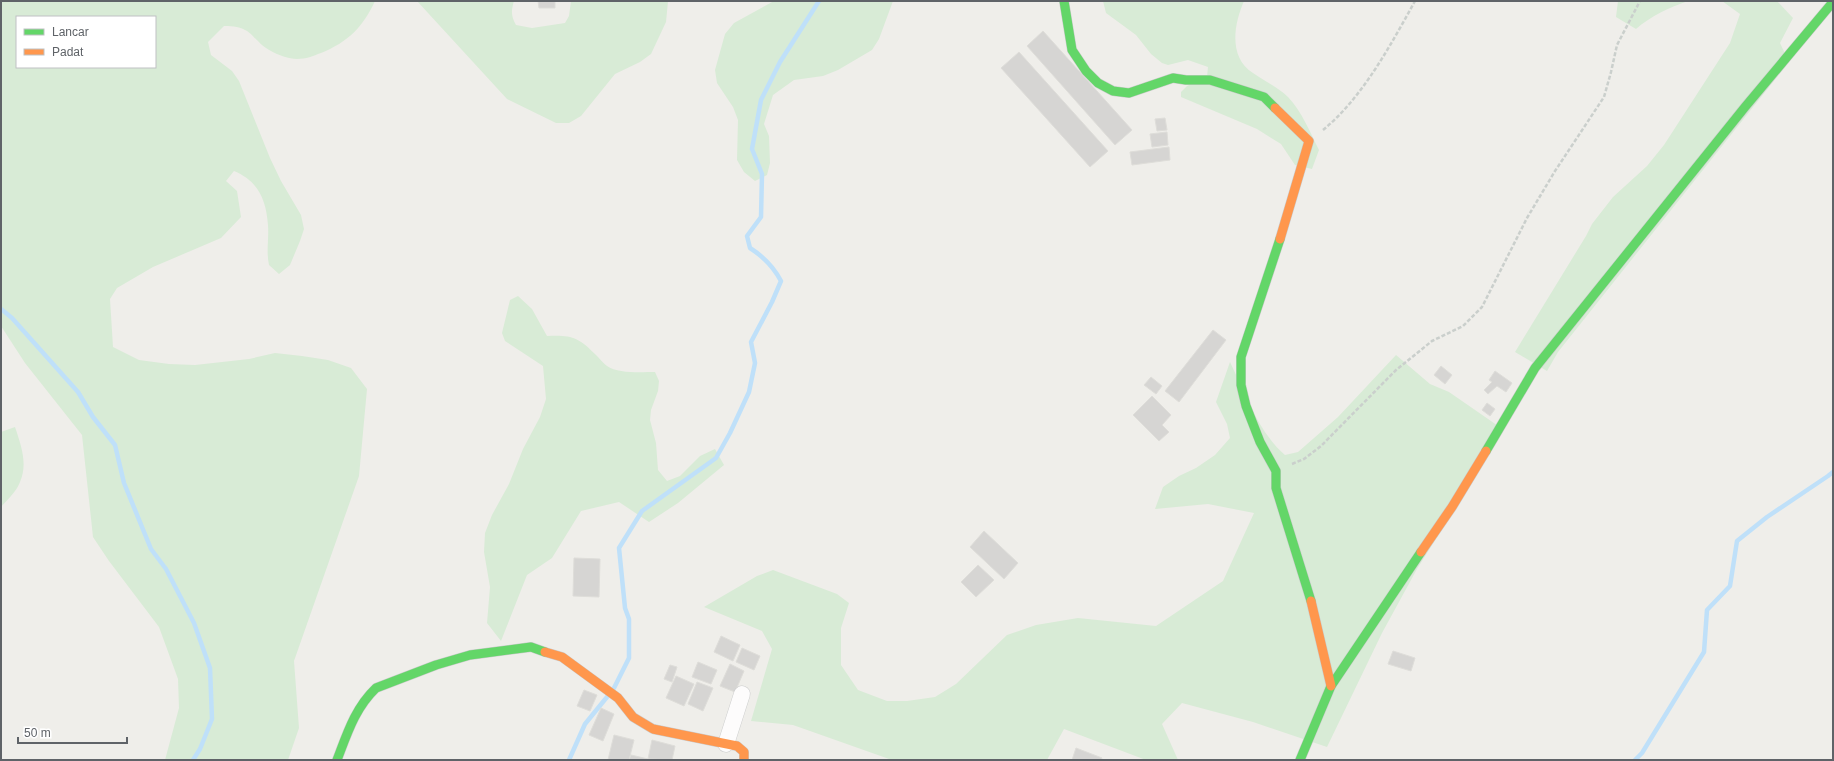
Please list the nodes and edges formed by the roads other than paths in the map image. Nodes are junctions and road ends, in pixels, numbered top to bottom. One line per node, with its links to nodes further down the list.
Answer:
1 (1064, 1): 3 (street)
2 (1833, 2): 3 (street)
3 (1331, 686): 8 (street)
4 (742, 694): 5 (street)
5 (726, 744): 6 (street); 7 (street)
6 (337, 760)
7 (744, 760)
8 (1300, 760)

